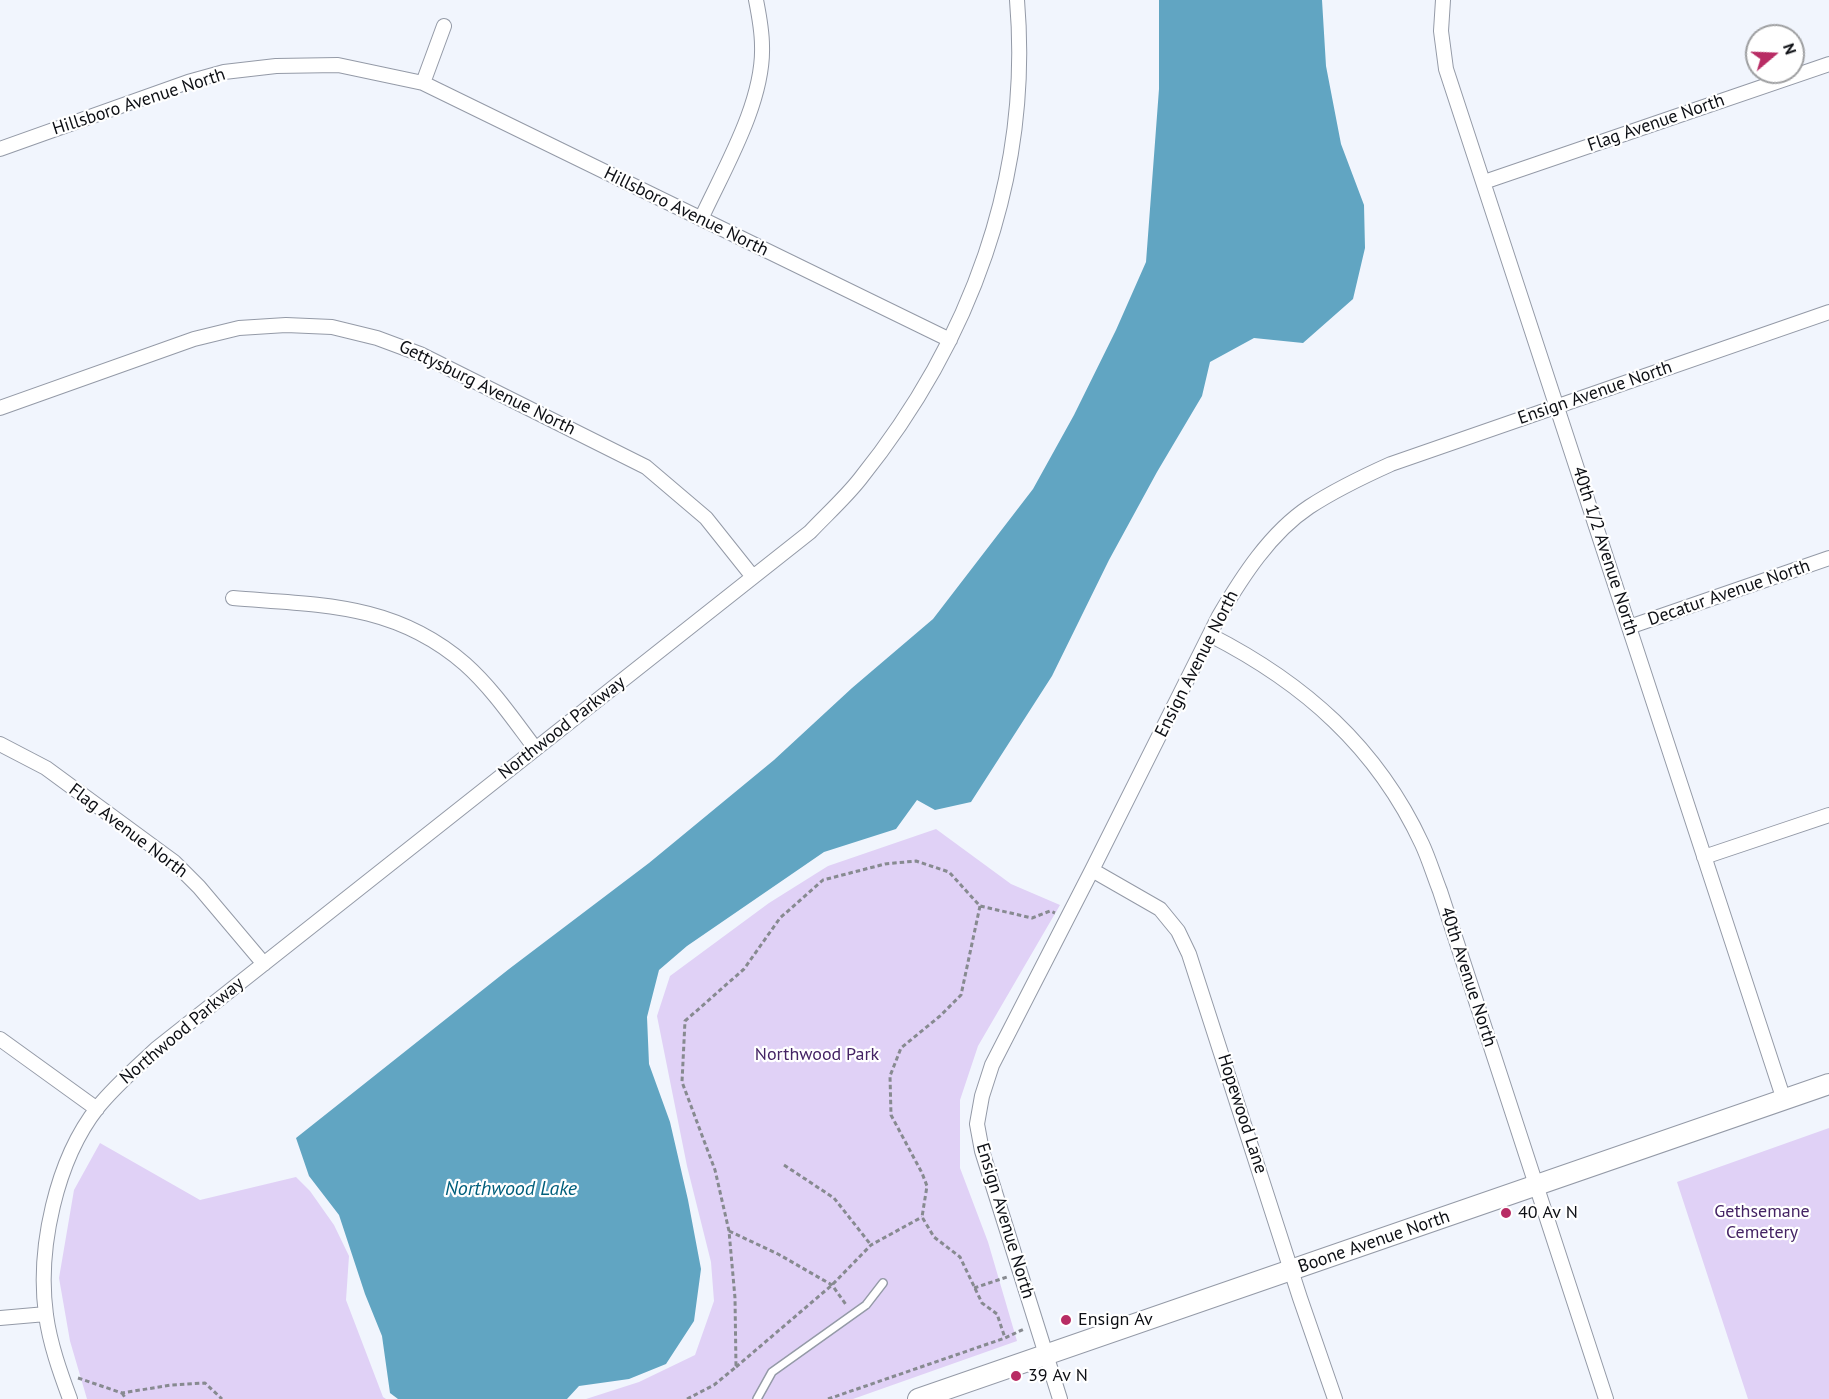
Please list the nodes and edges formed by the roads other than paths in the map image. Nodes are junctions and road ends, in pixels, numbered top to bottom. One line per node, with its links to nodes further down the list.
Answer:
1 (756, 0): 9 (street)
2 (1017, 0): 11 (street, Northwood Parkway)
3 (1443, 0): 8 (street, 40th 1/2 Avenue North)
4 (444, 26): 6 (street)
5 (1829, 64): 8 (street, Flag Avenue North)
6 (423, 82): 7 (street, Hillsboro Avenue North); 9 (street, Hillsboro Avenue North)
7 (0, 149)
8 (1484, 183): 12 (street, 40th 1/2 Avenue North)
9 (701, 219): 11 (street, Hillsboro Avenue North)
10 (1829, 312): 12 (street, Ensign Avenue North)
11 (950, 340): 15 (street, Northwood Parkway)
12 (1558, 406): 17 (street, 40th 1/2 Avenue North); 18 (street, Ensign Avenue North)
13 (0, 408): 15 (street, Gettysburg Avenue North)
14 (1829, 558): 17 (street, Decatur Avenue North)
15 (753, 577): 20 (street, Northwood Parkway)
16 (233, 598): 20 (street)
17 (1629, 627): 22 (street, 40th 1/2 Avenue North)
18 (1210, 634): 23 (street, Ensign Avenue North); 29 (street, 40th Avenue North)
19 (0, 744): 24 (street, Flag Avenue North)
20 (535, 748): 24 (street, Northwood Parkway)
21 (1829, 815): 22 (street)
22 (1704, 857): 27 (street, 40th 1/2 Avenue North)
23 (1092, 870): 30 (street, Hopewood Lane); 34 (street, Ensign Avenue North)
24 (264, 964): 28 (street, Northwood Parkway)
25 (0, 1039): 28 (street)
26 (1829, 1084): 27 (street, Boone Avenue North)
27 (1784, 1100): 29 (street, Boone Avenue North)
28 (97, 1109): 32 (street, Northwood Parkway)
29 (1536, 1185): 30 (street, Boone Avenue North); 40 (street, 40th Avenue North)
30 (1292, 1270): 34 (street, Boone Avenue North); 39 (street, Hopewood Lane)
31 (884, 1283): 36 (lane)
32 (46, 1314): 33 (street); 35 (street, Northwood Parkway)
33 (0, 1318)
34 (1046, 1354): 37 (street, Boone Avenue North); 38 (street, Ensign Avenue North)
35 (70, 1399)
36 (757, 1399)
37 (918, 1399)
38 (1060, 1399)
39 (1335, 1399)
40 (1606, 1399)

